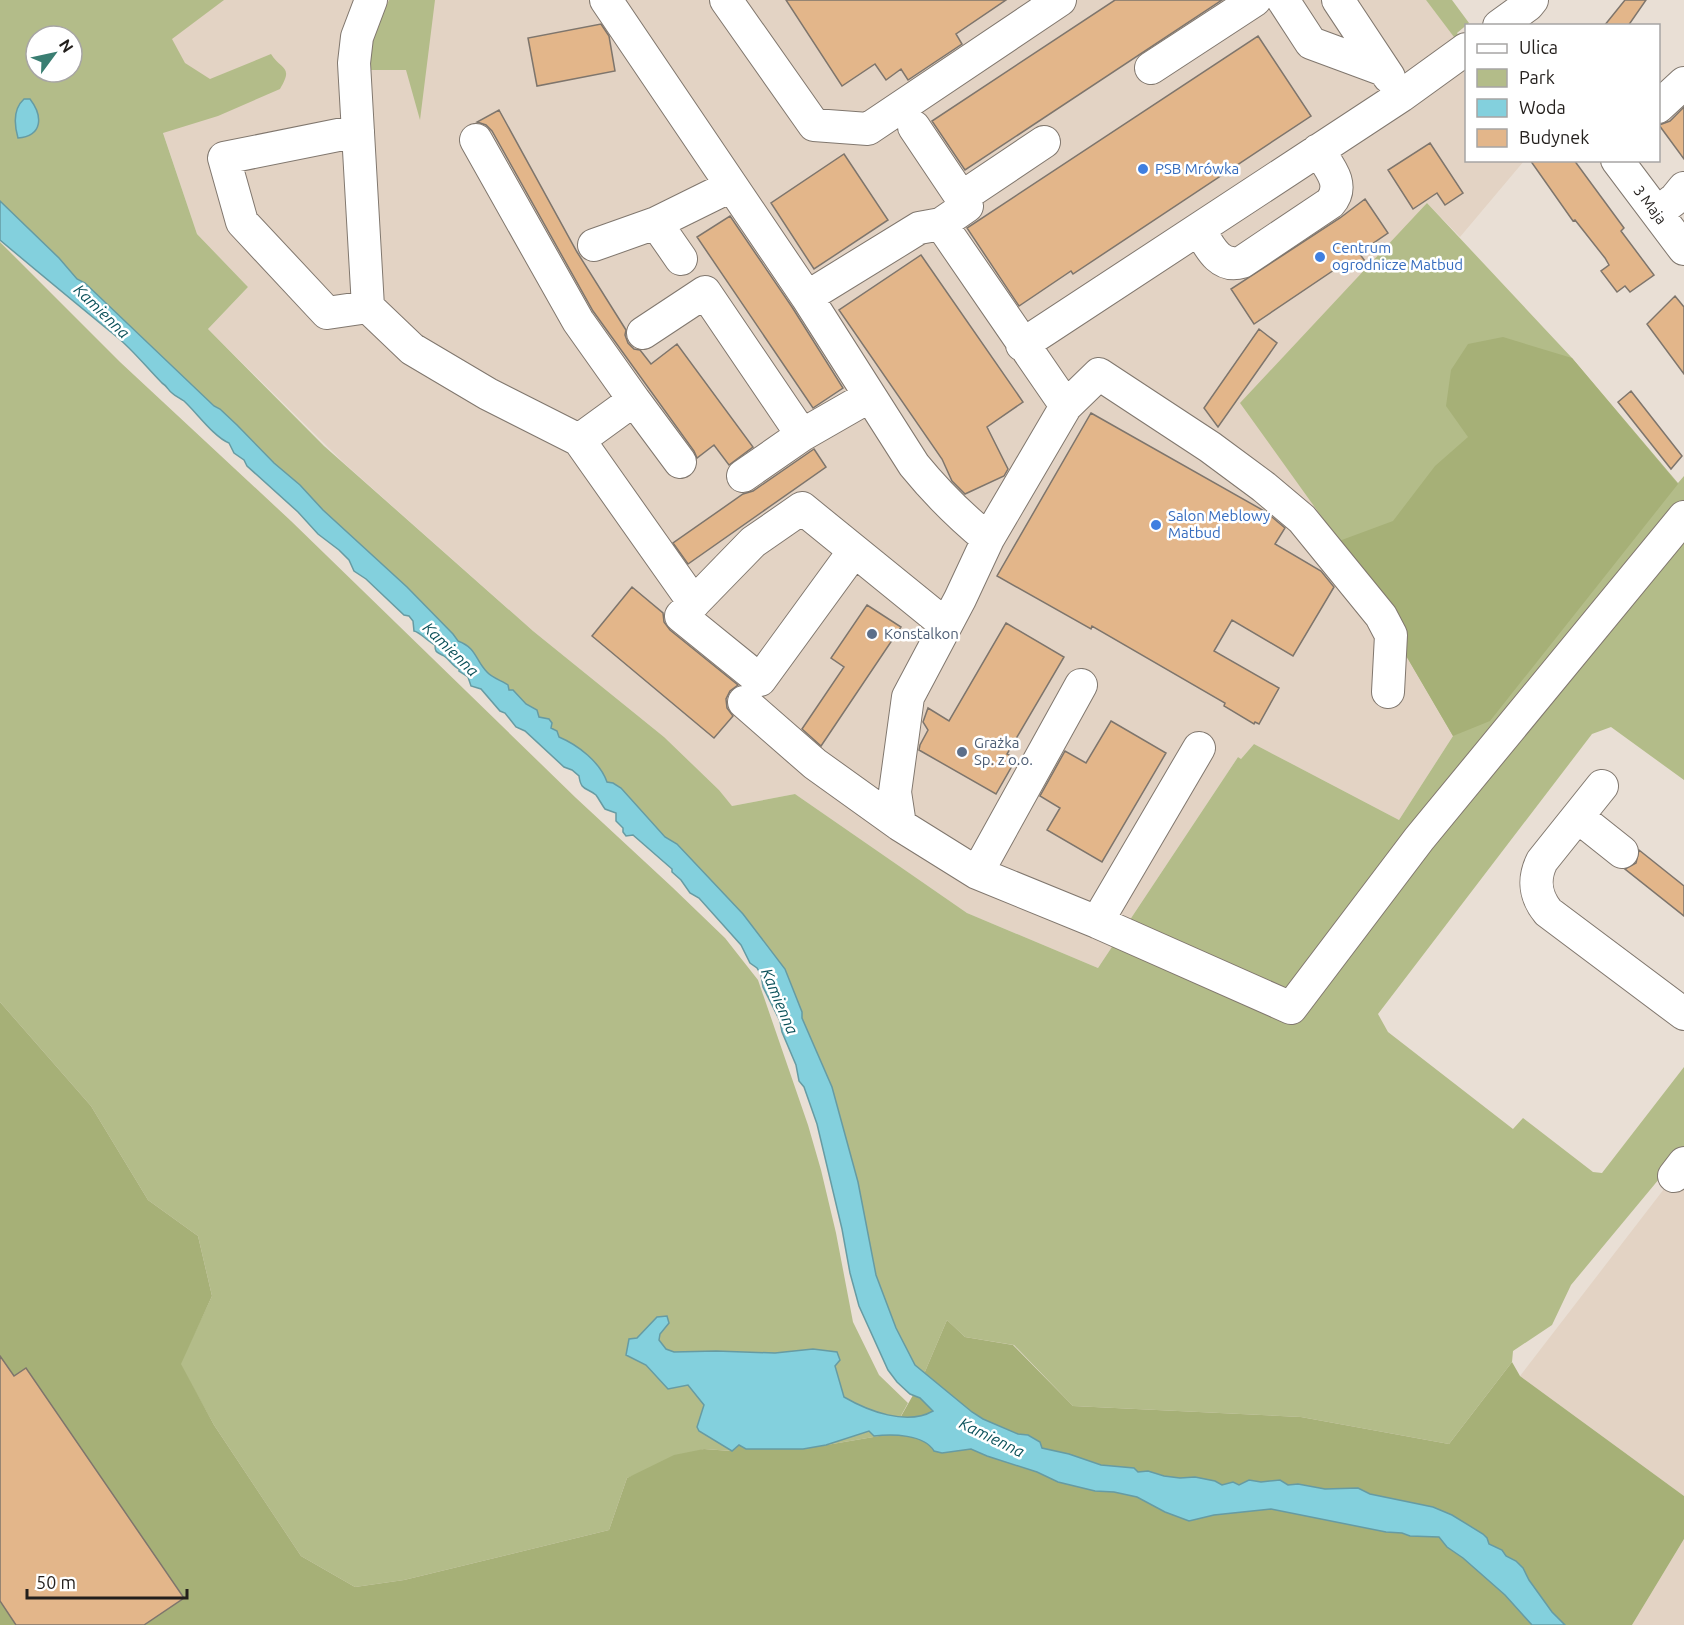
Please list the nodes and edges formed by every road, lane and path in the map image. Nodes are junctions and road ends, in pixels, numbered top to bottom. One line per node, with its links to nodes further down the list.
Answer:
1 (371, 0): 15 (street)
2 (606, 0): 20 (street)
3 (726, 0): 4 (street)
4 (1060, 0)
5 (1255, 0): 9 (street)
6 (1283, 0): 10 (street)
7 (1338, 0): 10 (street)
8 (1465, 50): 12 (street)
9 (1151, 68)
10 (1384, 70): 12 (street)
11 (1684, 83): 13 (street)
12 (1401, 96): 18 (street)
13 (1660, 106)
14 (914, 127): 22 (street)
15 (358, 131): 31 (street); 31 (street)
16 (476, 140): 35 (street)
17 (1044, 142): 22 (street)
18 (1318, 150): 26 (street); 26 (street)
19 (1619, 162): 23 (street, 3 Maja)
20 (730, 186): 24 (street); 30 (street)
21 (1684, 188): 23 (street)
22 (962, 197): 25 (street)
23 (1657, 213): 28 (street, 3 Maja)
24 (656, 223): 27 (street); 29 (street)
25 (941, 224): 30 (street); 33 (street)
26 (1199, 229): 33 (street)
27 (594, 245)
28 (1684, 249)
29 (681, 259)
30 (807, 297): 34 (street)
31 (368, 307): 38 (street)
32 (643, 333): 37 (street)
33 (1022, 345): 36 (street)
34 (870, 396): 37 (street); 42 (street)
35 (634, 400): 38 (street); 39 (street)
36 (1066, 406): 42 (street); 47 (street)
37 (802, 435): 40 (street)
38 (579, 440): 44 (street)
39 (680, 462)
40 (743, 476)
41 (1684, 517): 55 (street)
42 (988, 539): 45 (street)
43 (854, 551): 44 (street); 44 (street); 45 (street)
44 (694, 603)
45 (946, 625): 52 (street)
46 (1081, 685): 54 (street)
47 (1388, 692)
48 (744, 702): 52 (street)
49 (1199, 748): 55 (street)
50 (1602, 786): 51 (street)
51 (1578, 817): 53 (street); 56 (street)
52 (900, 825): 54 (street)
53 (1622, 852)
54 (977, 873): 55 (street)
55 (1097, 922)
56 (1684, 1014)

